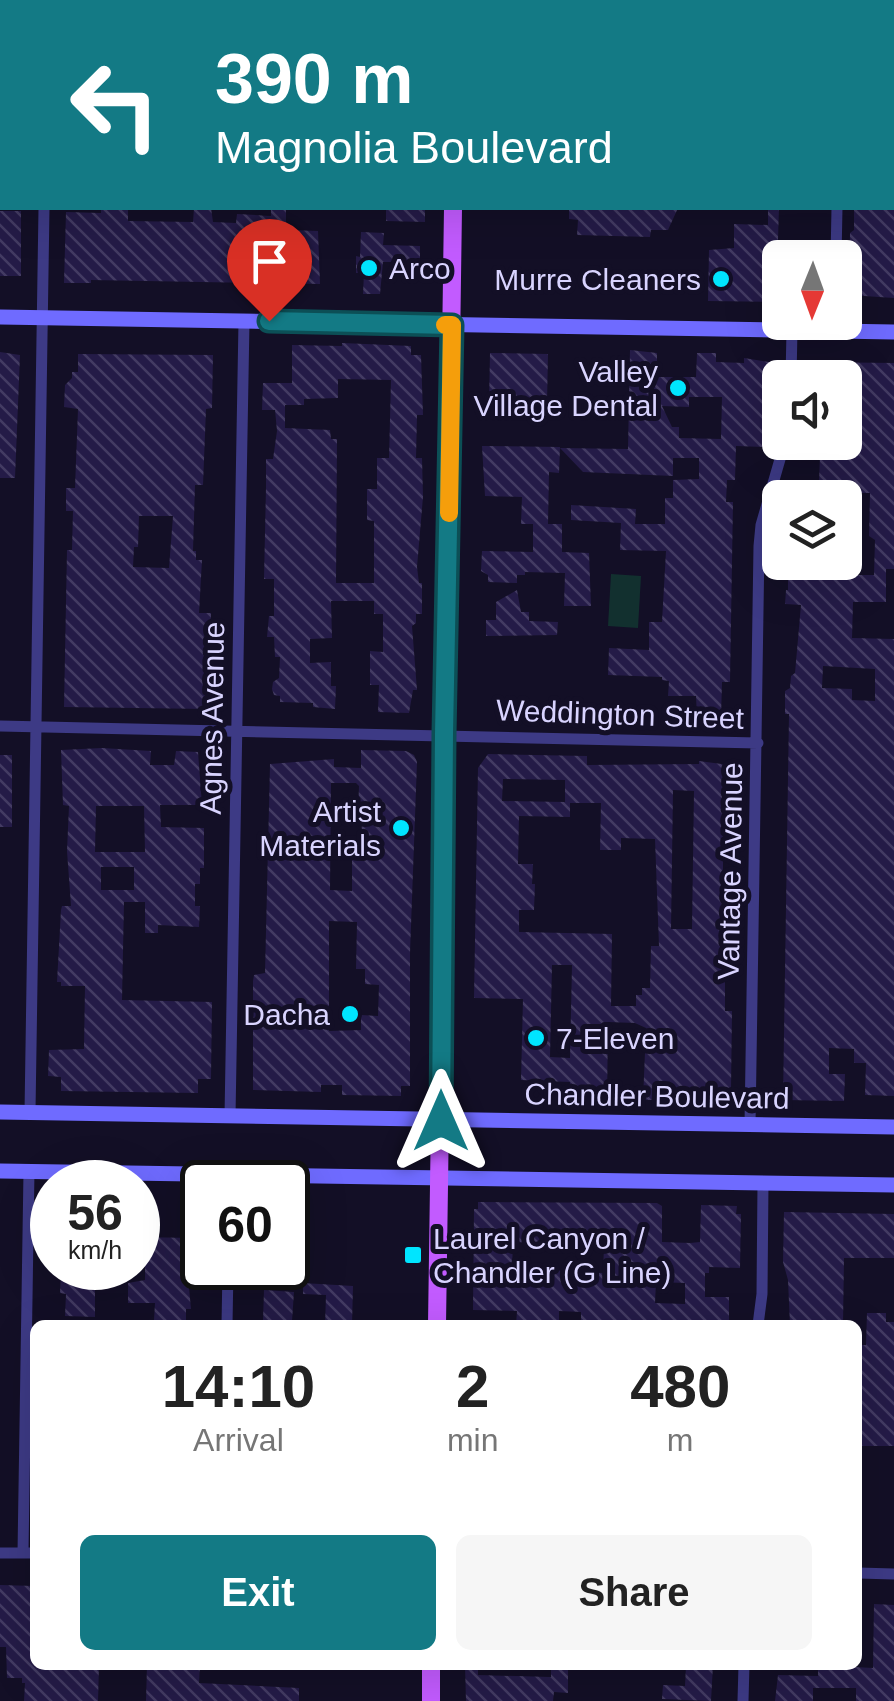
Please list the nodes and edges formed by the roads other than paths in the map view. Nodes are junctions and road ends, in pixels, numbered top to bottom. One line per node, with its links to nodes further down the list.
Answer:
1 (44, 210): 6 (street)
2 (453, 210): 8 (main road)
3 (836, 210): 4 (street)
4 (836, 240)
5 (0, 317): 6 (street)
6 (42, 318): 7 (street); 14 (street)
7 (244, 320): 8 (street); 15 (street, Agnes Avenue)
8 (452, 325): 10 (street); 16 (main road)
9 (862, 329): 11 (street)
10 (762, 330)
11 (894, 332)
12 (780, 460): 17 (street, Vantage Avenue)
13 (0, 726): 14 (street, Weddington Street)
14 (37, 727): 15 (street, Weddington Street); 19 (street)
15 (237, 730): 16 (street, Weddington Street); 20 (street, Agnes Avenue)
16 (444, 734): 17 (street, Weddington Street); 21 (main road)
17 (758, 743): 22 (street, Vantage Avenue)
18 (0, 1112): 19 (street, Chandler Boulevard)
19 (30, 1112): 20 (street, Chandler Boulevard)
20 (230, 1116): 21 (street, Chandler Boulevard)
21 (441, 1121): 22 (street, Chandler Boulevard); 27 (main road)
22 (750, 1124): 23 (street, Chandler Boulevard)
23 (894, 1126)
24 (0, 1171): 25 (street)
25 (28, 1171): 26 (street); 36 (street)
26 (180, 1176)
27 (439, 1176): 28 (street); 29 (street); 33 (main road)
28 (310, 1177)
29 (763, 1183): 30 (street); 34 (street)
30 (894, 1185)
31 (227, 1290): 32 (street)
32 (226, 1320)
33 (437, 1320)
34 (759, 1320)
35 (0, 1553): 36 (street)
36 (29, 1553)
37 (862, 1573): 38 (street)
38 (894, 1574)
39 (432, 1670): 41 (main road)
40 (744, 1670): 42 (street)
41 (431, 1701)
42 (743, 1701)

